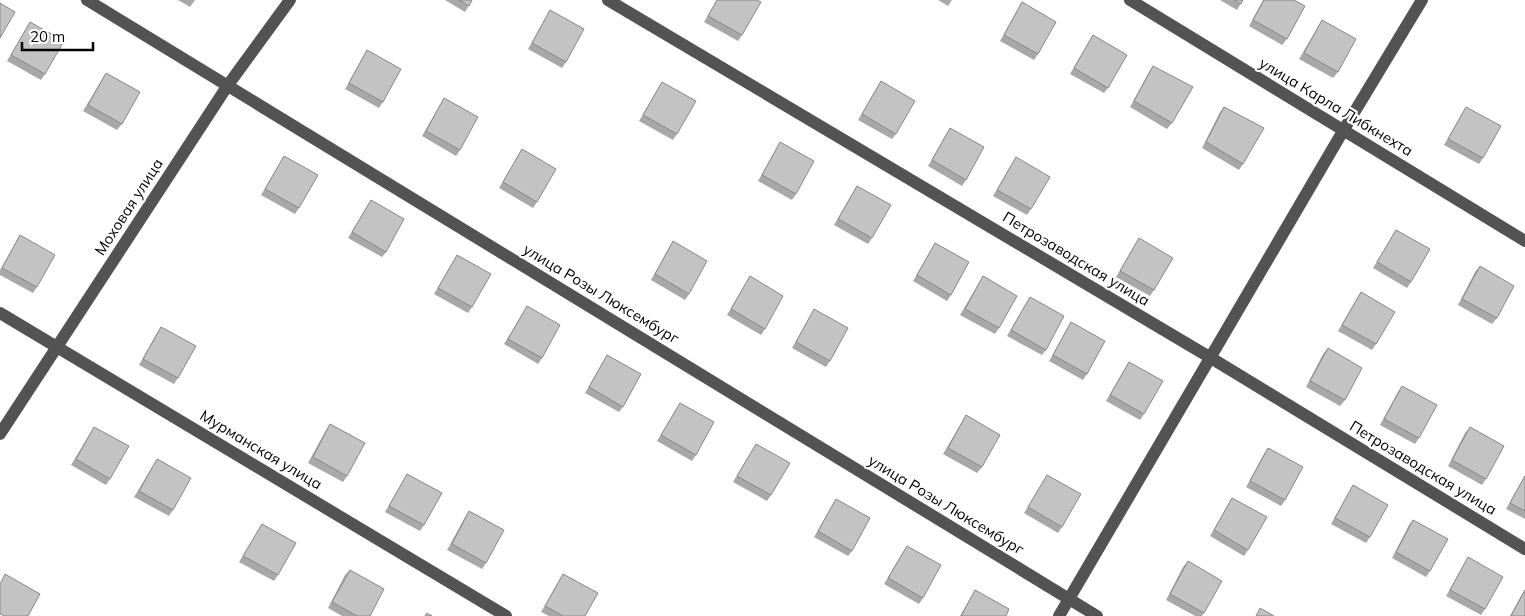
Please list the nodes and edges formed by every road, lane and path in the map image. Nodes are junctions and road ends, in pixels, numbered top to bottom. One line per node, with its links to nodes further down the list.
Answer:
1 (87, 0): 6 (street, улица Розы Люксембург)
2 (290, 0): 6 (street, Моховая улица)
3 (608, 0): 11 (street, Петрозаводская улица)
4 (1130, 0): 7 (street, улица Карла Либкнехта)
5 (1422, 0): 7 (street)
6 (228, 85): 10 (street, Моховая улица); 14 (street, улица Розы Люксембург)
7 (1343, 131): 8 (street, улица Карла Либкнехта); 11 (street)
8 (1525, 241)
9 (0, 313): 10 (street, Мурманская улица)
10 (57, 347): 12 (street, Моховая улица); 15 (street, Мурманская улица)
11 (1211, 358): 13 (street, Петрозаводская улица); 14 (street)
12 (0, 434)
13 (1525, 548)
14 (1069, 599): 16 (street); 17 (street, улица Розы Люксембург)
15 (506, 616)
16 (1059, 616)
17 (1097, 616)

